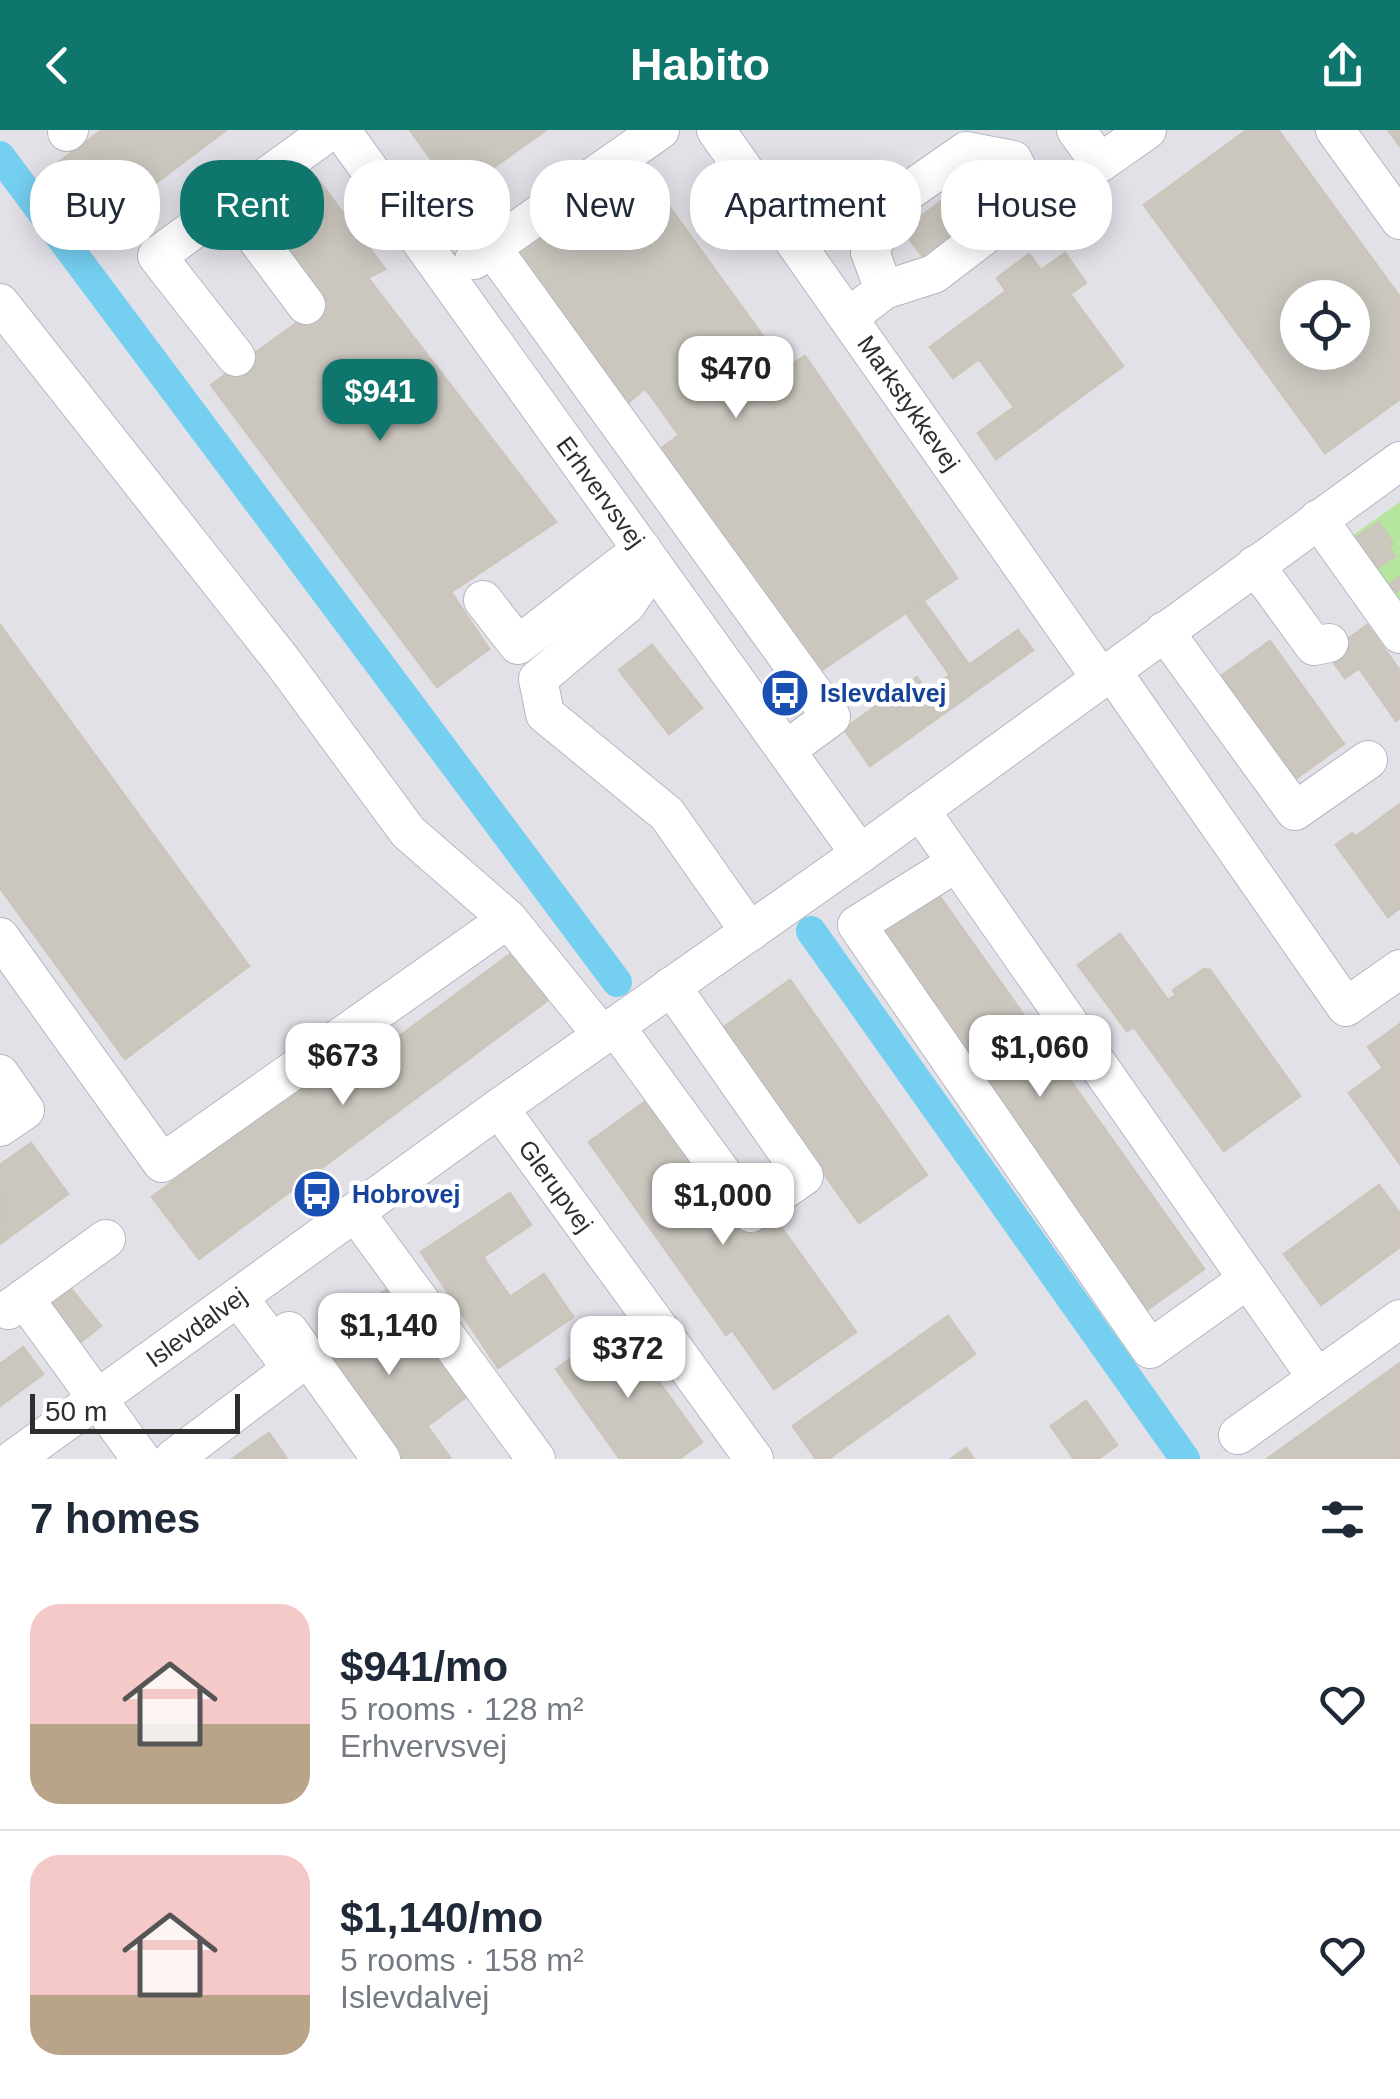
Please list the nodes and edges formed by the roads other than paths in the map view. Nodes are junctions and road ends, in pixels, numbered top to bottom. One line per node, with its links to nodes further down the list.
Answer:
1 (330, 130): 8 (street)
2 (341, 130): 15 (street, Erhvervsvej)
3 (716, 130): 19 (street, Markstykkevej)
4 (1076, 130): 5 (street)
5 (1147, 130)
6 (1336, 130): 9 (street)
7 (656, 131): 10 (street)
8 (289, 160)
9 (1400, 220)
10 (510, 235)
11 (180, 239): 20 (street)
12 (265, 250): 18 (street)
13 (489, 250): 15 (street)
14 (493, 250): 21 (street)
15 (448, 279): 23 (street, Erhvervsvej)
16 (884, 290): 19 (street)
17 (0, 303): 37 (street)
18 (306, 305)
19 (848, 317): 31 (street, Markstykkevej)
20 (236, 358)
21 (630, 440): 23 (street); 32 (street)
22 (1400, 460): 24 (street, Islevdalvej)
23 (587, 473): 25 (street, Erhvervsvej)
24 (1318, 519): 26 (street, Islevdalvej); 29 (street)
25 (648, 557): 27 (street); 32 (street, Erhvervsvej); 38 (street)
26 (1255, 565): 28 (street, Islevdalvej); 30 (street)
27 (484, 600)
28 (1164, 631): 31 (street, Islevdalvej); 33 (street)
29 (1400, 634)
30 (1329, 643)
31 (1114, 682): 34 (street, Islevdalvej); 40 (street, Markstykkevej)
32 (786, 750): 35 (street, Erhvervsvej)
33 (1368, 760)
34 (920, 810): 35 (street, Islevdalvej); 36 (street)
35 (860, 854): 38 (street, Islevdalvej)
36 (956, 863): 48 (street); 48 (street)
37 (508, 919): 39 (street); 42 (street)
38 (750, 932): 41 (street, Islevdalvej)
39 (0, 937)
40 (1400, 969)
41 (672, 986): 42 (street, Islevdalvej); 42 (street)
42 (608, 1030): 44 (street, Islevdalvej)
43 (0, 1074): 45 (street)
44 (499, 1108): 46 (street, Islevdalvej); 60 (street, Glerupvej)
45 (0, 1127)
46 (355, 1212): 49 (street, Islevdalvej); 59 (street)
47 (106, 1239): 50 (street)
48 (1248, 1279): 52 (street)
49 (246, 1291): 53 (street, Islevdalvej); 57 (street); 58 (street)
50 (8, 1310): 53 (street)
51 (1400, 1319): 52 (street)
52 (1317, 1378): 54 (street)
53 (97, 1399): 55 (street, Islevdalvej); 56 (street)
54 (1238, 1435)
55 (14, 1459)
56 (140, 1459)
57 (173, 1459)
58 (381, 1459)
59 (536, 1459)
60 (754, 1459)

